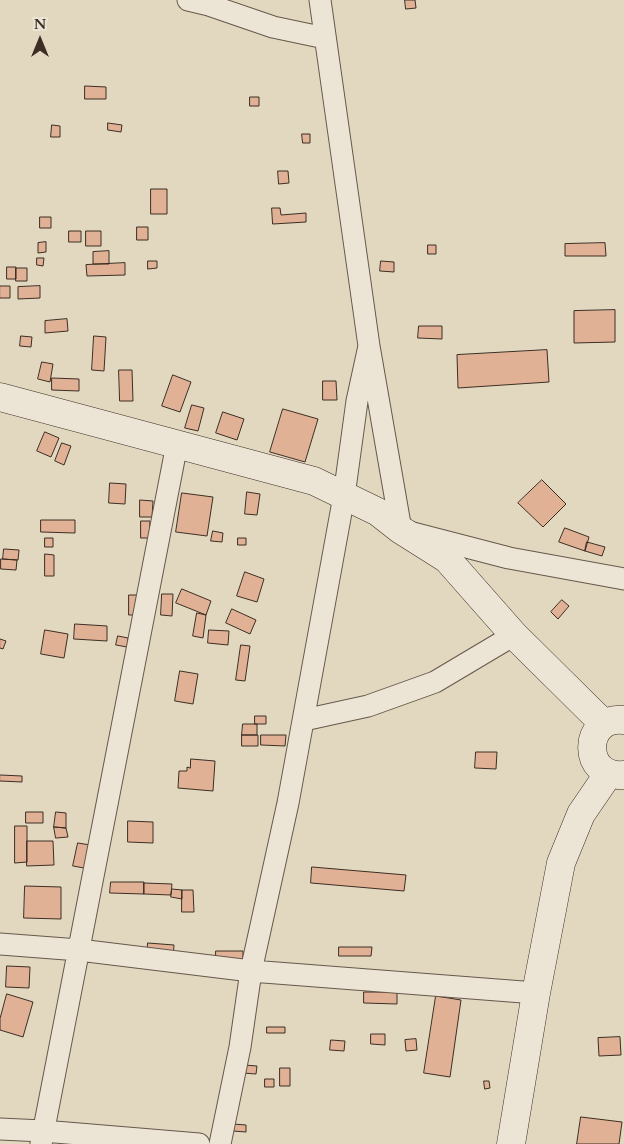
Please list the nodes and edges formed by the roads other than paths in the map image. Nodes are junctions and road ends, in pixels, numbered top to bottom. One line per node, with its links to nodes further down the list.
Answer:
1 (188, 0): 3 (street)
2 (320, 0): 3 (street)
3 (325, 38): 4 (street)
4 (368, 346): 7 (street); 8 (street)
5 (0, 397): 6 (main road)
6 (177, 444): 7 (main road); 15 (street)
7 (344, 496): 8 (main road); 11 (street)
8 (401, 530): 9 (street); 10 (main road)
9 (623, 578)
10 (514, 635): 11 (street); 12 (main road)
11 (304, 720): 16 (street)
12 (614, 722): 13 (main road)
13 (616, 774): 17 (main road)
14 (0, 944): 15 (street)
15 (79, 950): 16 (street); 19 (street)
16 (251, 971): 17 (street); 21 (street)
17 (536, 992): 22 (main road)
18 (0, 1129): 19 (street)
19 (42, 1138): 20 (street)
20 (199, 1144)
21 (220, 1144)
22 (511, 1144)

